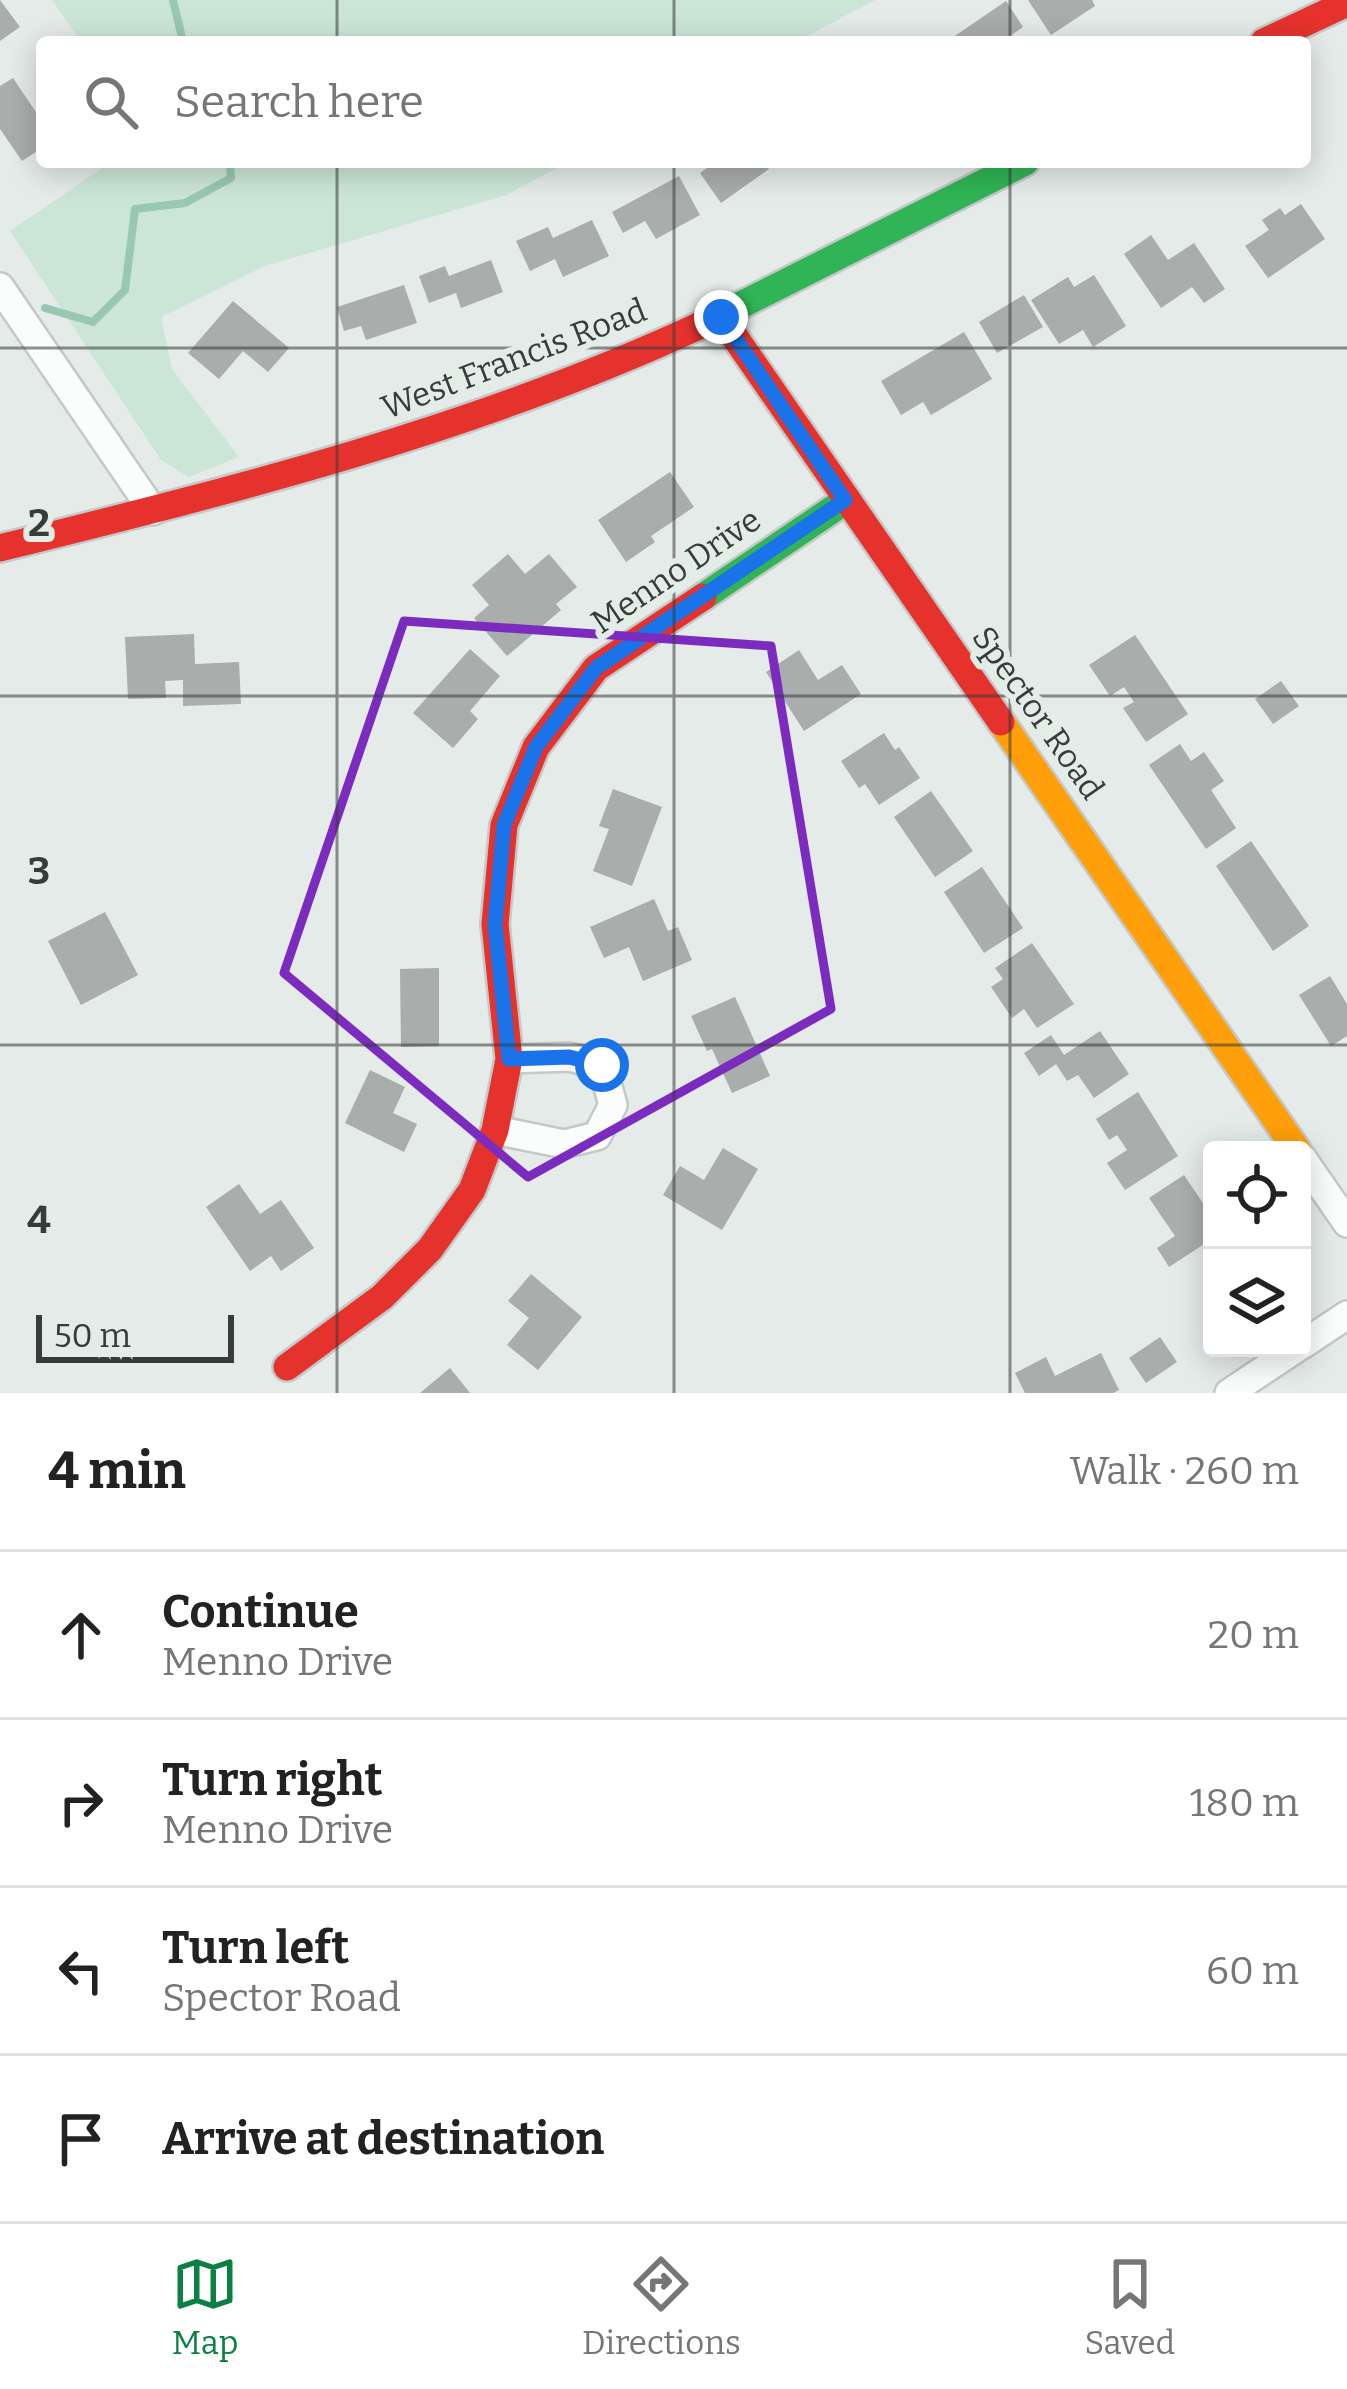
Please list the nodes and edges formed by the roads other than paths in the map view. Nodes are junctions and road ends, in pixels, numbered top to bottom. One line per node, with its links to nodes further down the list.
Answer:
1 (1347, 3): 2 (street)
2 (1277, 36)
3 (1013, 168): 5 (street, West Francis Road)
4 (0, 287): 7 (street)
5 (721, 317): 6 (street, Spector Road); 7 (street, West Francis Road)
6 (845, 500): 9 (street, Menno Drive); 11 (street, Spector Road)
7 (153, 511): 8 (street, West Francis Road)
8 (0, 548)
9 (509, 1059): 10 (street, Menno Drive); 10 (street)
10 (495, 1130): 17 (street, Menno Drive)
11 (1291, 1141)
12 (1311, 1171): 13 (street)
13 (1347, 1223)
14 (1347, 1315): 15 (street)
15 (1311, 1339)
16 (1283, 1357): 18 (street)
17 (287, 1367)
18 (1229, 1393)

